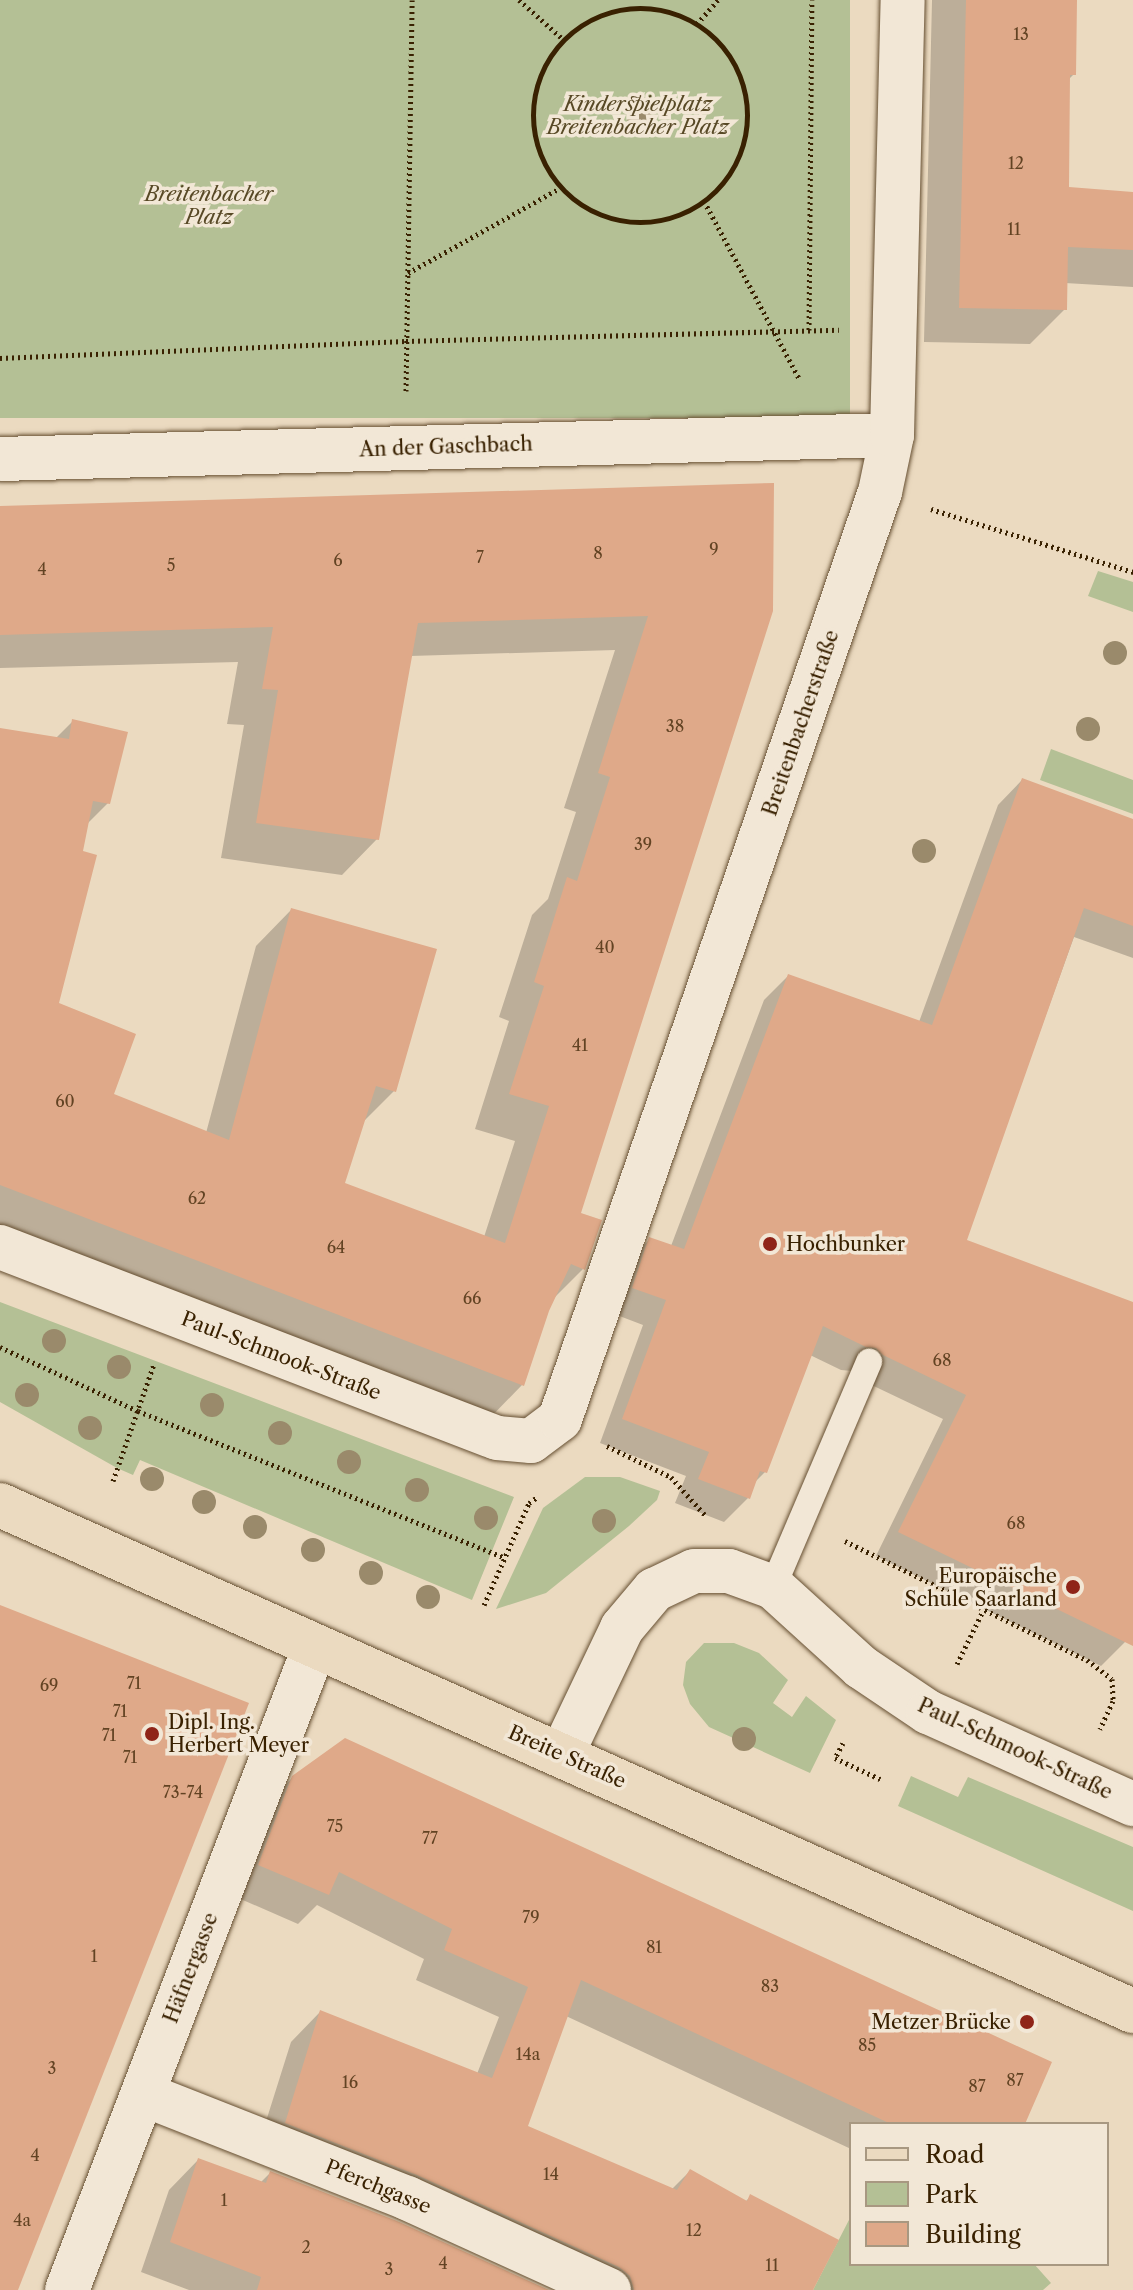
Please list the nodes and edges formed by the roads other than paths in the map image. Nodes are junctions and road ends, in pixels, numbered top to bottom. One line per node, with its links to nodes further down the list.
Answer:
1 (903, 0): 2 (street, Breitenbacherstraße)
2 (892, 435): 3 (street, An der Gaschbach); 6 (street, Breitenbacherstraße)
3 (0, 459)
4 (0, 1247): 6 (street, Paul-Schmook-Straße)
5 (869, 1362): 8 (lane)
6 (560, 1419)
7 (0, 1505): 9 (main road, Breite Straße)
8 (773, 1587): 10 (street, Paul-Schmook-Straße); 11 (street, Paul-Schmook-Straße)
9 (315, 1646): 10 (main road, Breite Straße); 13 (street, Häfnergasse)
10 (562, 1754): 12 (main road, Breite Straße)
11 (1133, 1804)
12 (1133, 2011)
13 (143, 2094): 14 (street, Häfnergasse); 15 (street, Pferchgasse)
14 (67, 2290)
15 (609, 2290)

